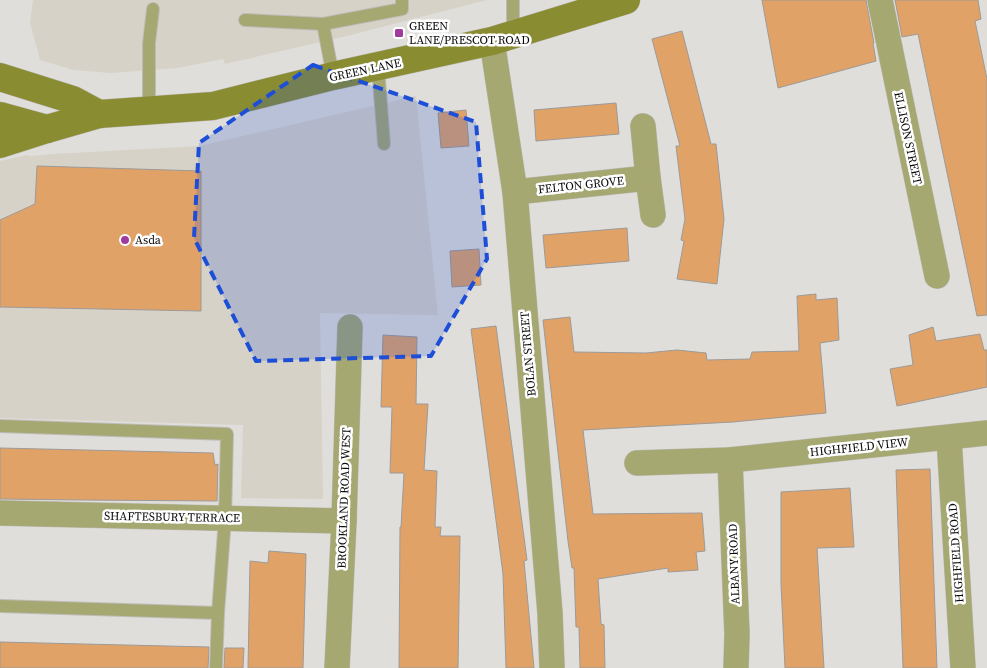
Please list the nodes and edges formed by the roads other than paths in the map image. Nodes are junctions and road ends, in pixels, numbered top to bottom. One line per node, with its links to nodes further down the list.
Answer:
1 (402, 0): 7 (lane)
2 (513, 0): 8 (lane)
3 (626, 0): 8 (main road, GREEN LANE)
4 (880, 0): 22 (street, ELLISON STREET)
5 (153, 9): 12 (lane)
6 (245, 20): 7 (lane)
7 (323, 24): 10 (lane)
8 (502, 38): 9 (main road, GREEN LANE); 20 (street, BOLAN STREET)
9 (378, 67): 10 (main road, GREEN LANE); 18 (lane)
10 (333, 76): 12 (main road, GREEN LANE)
11 (0, 77): 13 (main road)
12 (149, 111): 13 (main road, GREEN LANE)
13 (99, 114): 16 (main road, GREEN LANE)
14 (0, 116): 16 (main road)
15 (643, 126): 19 (street)
16 (47, 129): 17 (main road, GREEN LANE)
17 (0, 144)
18 (384, 144)
19 (648, 178): 20 (street, FELTON GROVE); 21 (street)
20 (515, 192): 36 (street, BOLAN STREET)
21 (653, 215)
22 (937, 276)
23 (350, 327): 31 (street, BROOKLAND ROAD WEST)
24 (0, 426): 30 (lane)
25 (987, 433): 26 (street, HIGHFIELD VIEW)
26 (949, 438): 27 (street, HIGHFIELD VIEW); 38 (street, HIGHFIELD ROAD)
27 (730, 460): 28 (street, HIGHFIELD VIEW); 37 (street, ALBANY ROAD)
28 (637, 463)
29 (0, 513): 30 (street, SHAFTESBURY TERRACE)
30 (225, 518): 31 (street, SHAFTESBURY TERRACE); 33 (lane)
31 (344, 521): 35 (street, BROOKLAND ROAD WEST)
32 (0, 606): 33 (lane)
33 (218, 613): 34 (lane)
34 (216, 668)
35 (337, 668)
36 (552, 668)
37 (736, 668)
38 (963, 668)

